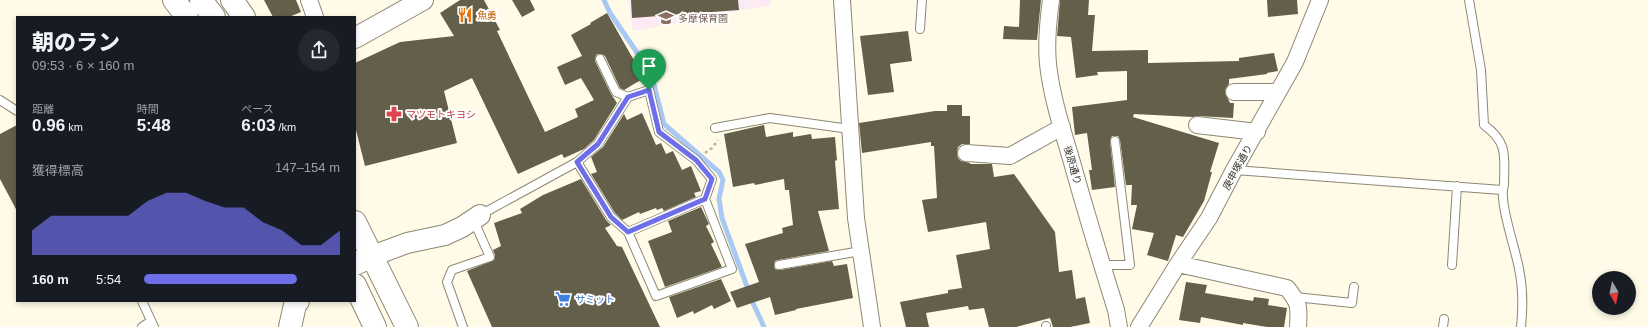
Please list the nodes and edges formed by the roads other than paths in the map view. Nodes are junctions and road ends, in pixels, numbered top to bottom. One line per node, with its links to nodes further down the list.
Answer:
1 (174, 0): 11 (main road)
2 (201, 0): 12 (main road)
3 (232, 0): 13 (main road)
4 (309, 0): 14 (street)
5 (423, 0): 16 (street)
6 (842, 0): 26 (street)
7 (922, 0): 15 (lane)
8 (1051, 0): 24 (street, 後原通り)
9 (1320, 0): 19 (street, 庚申塚通り)
10 (1469, 0): 33 (lane)
11 (186, 16)
12 (213, 16)
13 (243, 16)
14 (315, 16)
15 (920, 29)
16 (356, 37)
17 (600, 59): 20 (lane)
18 (1234, 92): 19 (street)
19 (1278, 92): 27 (street, 庚申塚通り)
20 (628, 97): 30 (lane); 34 (lane)
21 (0, 100): 22 (lane)
22 (16, 110)
23 (1197, 125): 27 (street)
24 (1062, 127): 29 (street); 42 (street, 後原通り)
25 (716, 128): 26 (lane)
26 (850, 129): 38 (street)
27 (1257, 132): 31 (street, 庚申塚通り)
28 (1115, 141): 42 (lane)
29 (966, 153)
30 (577, 162): 35 (lane); 37 (lane)
31 (1234, 170): 32 (lane); 40 (street, 庚申塚通り)
32 (1456, 186): 33 (lane); 43 (lane)
33 (1502, 190): 59 (lane)
34 (705, 199): 37 (lane); 37 (lane)
35 (477, 217): 39 (street); 54 (lane)
36 (356, 226): 39 (main road)
37 (628, 232)
38 (861, 251): 41 (lane); 55 (street)
39 (364, 260): 53 (main road)
40 (1178, 264): 46 (street); 57 (street, 庚申塚通り)
41 (779, 265)
42 (1102, 265): 56 (street, 後原通り)
43 (1452, 265)
44 (1354, 286): 46 (lane)
45 (356, 288): 52 (main road)
46 (1295, 297): 58 (street)
47 (142, 302): 49 (lane)
48 (297, 302): 51 (main road)
49 (152, 324): 50 (lane)
50 (142, 327)
51 (290, 327)
52 (375, 327)
53 (407, 327)
54 (463, 327)
55 (872, 327)
56 (1119, 327)
57 (1139, 327)
58 (1298, 327)
59 (1522, 327)

